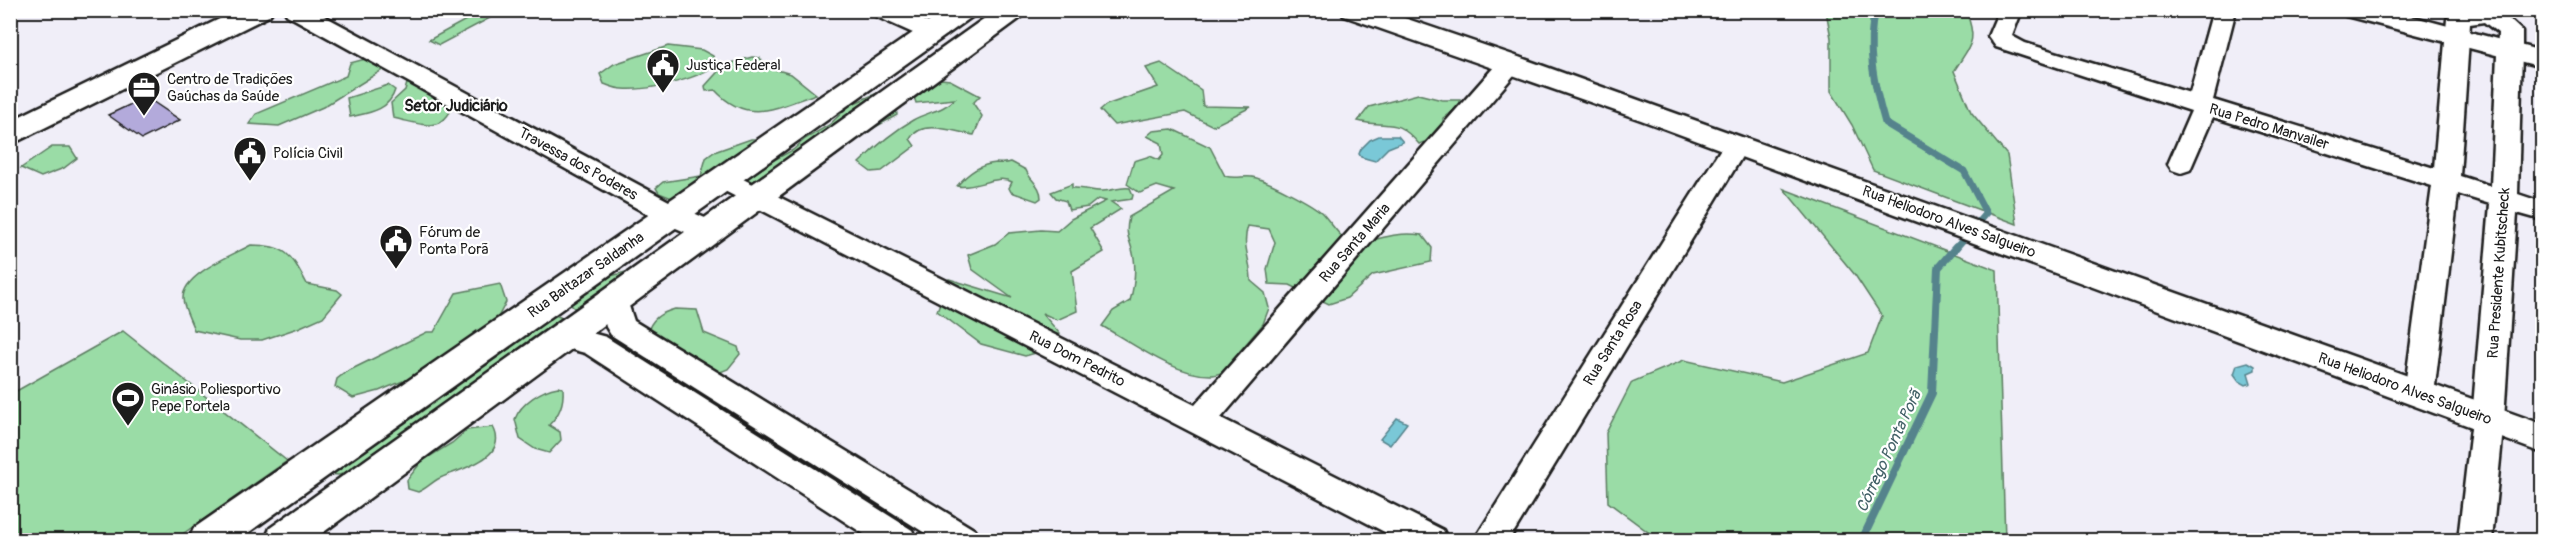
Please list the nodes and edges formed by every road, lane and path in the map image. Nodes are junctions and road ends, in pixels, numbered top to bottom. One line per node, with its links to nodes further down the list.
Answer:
1 (219, 10): 19 (main road)
2 (260, 10): 20 (main road)
3 (295, 10): 28 (street, Travessa dos Poderes)
4 (881, 10): 14 (street)
5 (964, 10): 14 (main road, Rua Baltazar Saldanha)
6 (1014, 10): 25 (main road)
7 (1353, 10): 17 (main road, Rua Heliodoro Alves Salgueiro)
8 (2011, 10): 18 (street, Rua Pedro Manvailer)
9 (2225, 10): 18 (street)
10 (2355, 10): 13 (main road)
11 (2428, 10): 13 (main road)
12 (2500, 27): 13 (main road); 13 (street); 15 (main road); 16 (main road); 26 (street, Rua Presidente Kubitscheck)
13 (2459, 28): 24 (street)
14 (932, 33): 23 (main road, Rua Baltazar Saldanha)
15 (2542, 40)
16 (2542, 59)
17 (1511, 63): 21 (main road, Rua Heliodoro Alves Salgueiro); 34 (street, Rua Santa Maria)
18 (2202, 106): 22 (street); 24 (street, Rua Pedro Manvailer)
19 (10, 112)
20 (10, 133)
21 (1736, 144): 32 (main road, Rua Heliodoro Alves Salgueiro); 43 (street, Rua Santa Rosa)
22 (2181, 164)
23 (722, 179): 25 (street, Rua Dom Pedrito); 28 (main road, Rua Baltazar Saldanha)
24 (2446, 182): 26 (street, Rua Pedro Manvailer); 32 (street)
25 (759, 197): 29 (main road); 34 (street, Rua Dom Pedrito)
26 (2504, 200): 27 (street, Rua Pedro Manvailer); 33 (street, Rua Presidente Kubitscheck)
27 (2542, 211)
28 (672, 215): 29 (street, Travessa dos Poderes); 38 (main road, Rua Baltazar Saldanha)
29 (709, 231): 30 (main road)
30 (615, 301): 31 (main road); 36 (street)
31 (566, 337): 37 (street); 39 (main road)
32 (2419, 394): 33 (main road, Rua Heliodoro Alves Salgueiro)
33 (2488, 419): 35 (main road, Rua Heliodoro Alves Salgueiro); 44 (street, Rua Presidente Kubitscheck)
34 (1199, 422): 42 (street, Rua Dom Pedrito)
35 (2542, 439)
36 (870, 484): 37 (street); 41 (street)
37 (846, 506): 40 (street)
38 (207, 540)
39 (284, 540)
40 (900, 540)
41 (963, 540)
42 (1431, 540)
43 (1491, 540)
44 (2475, 540)

